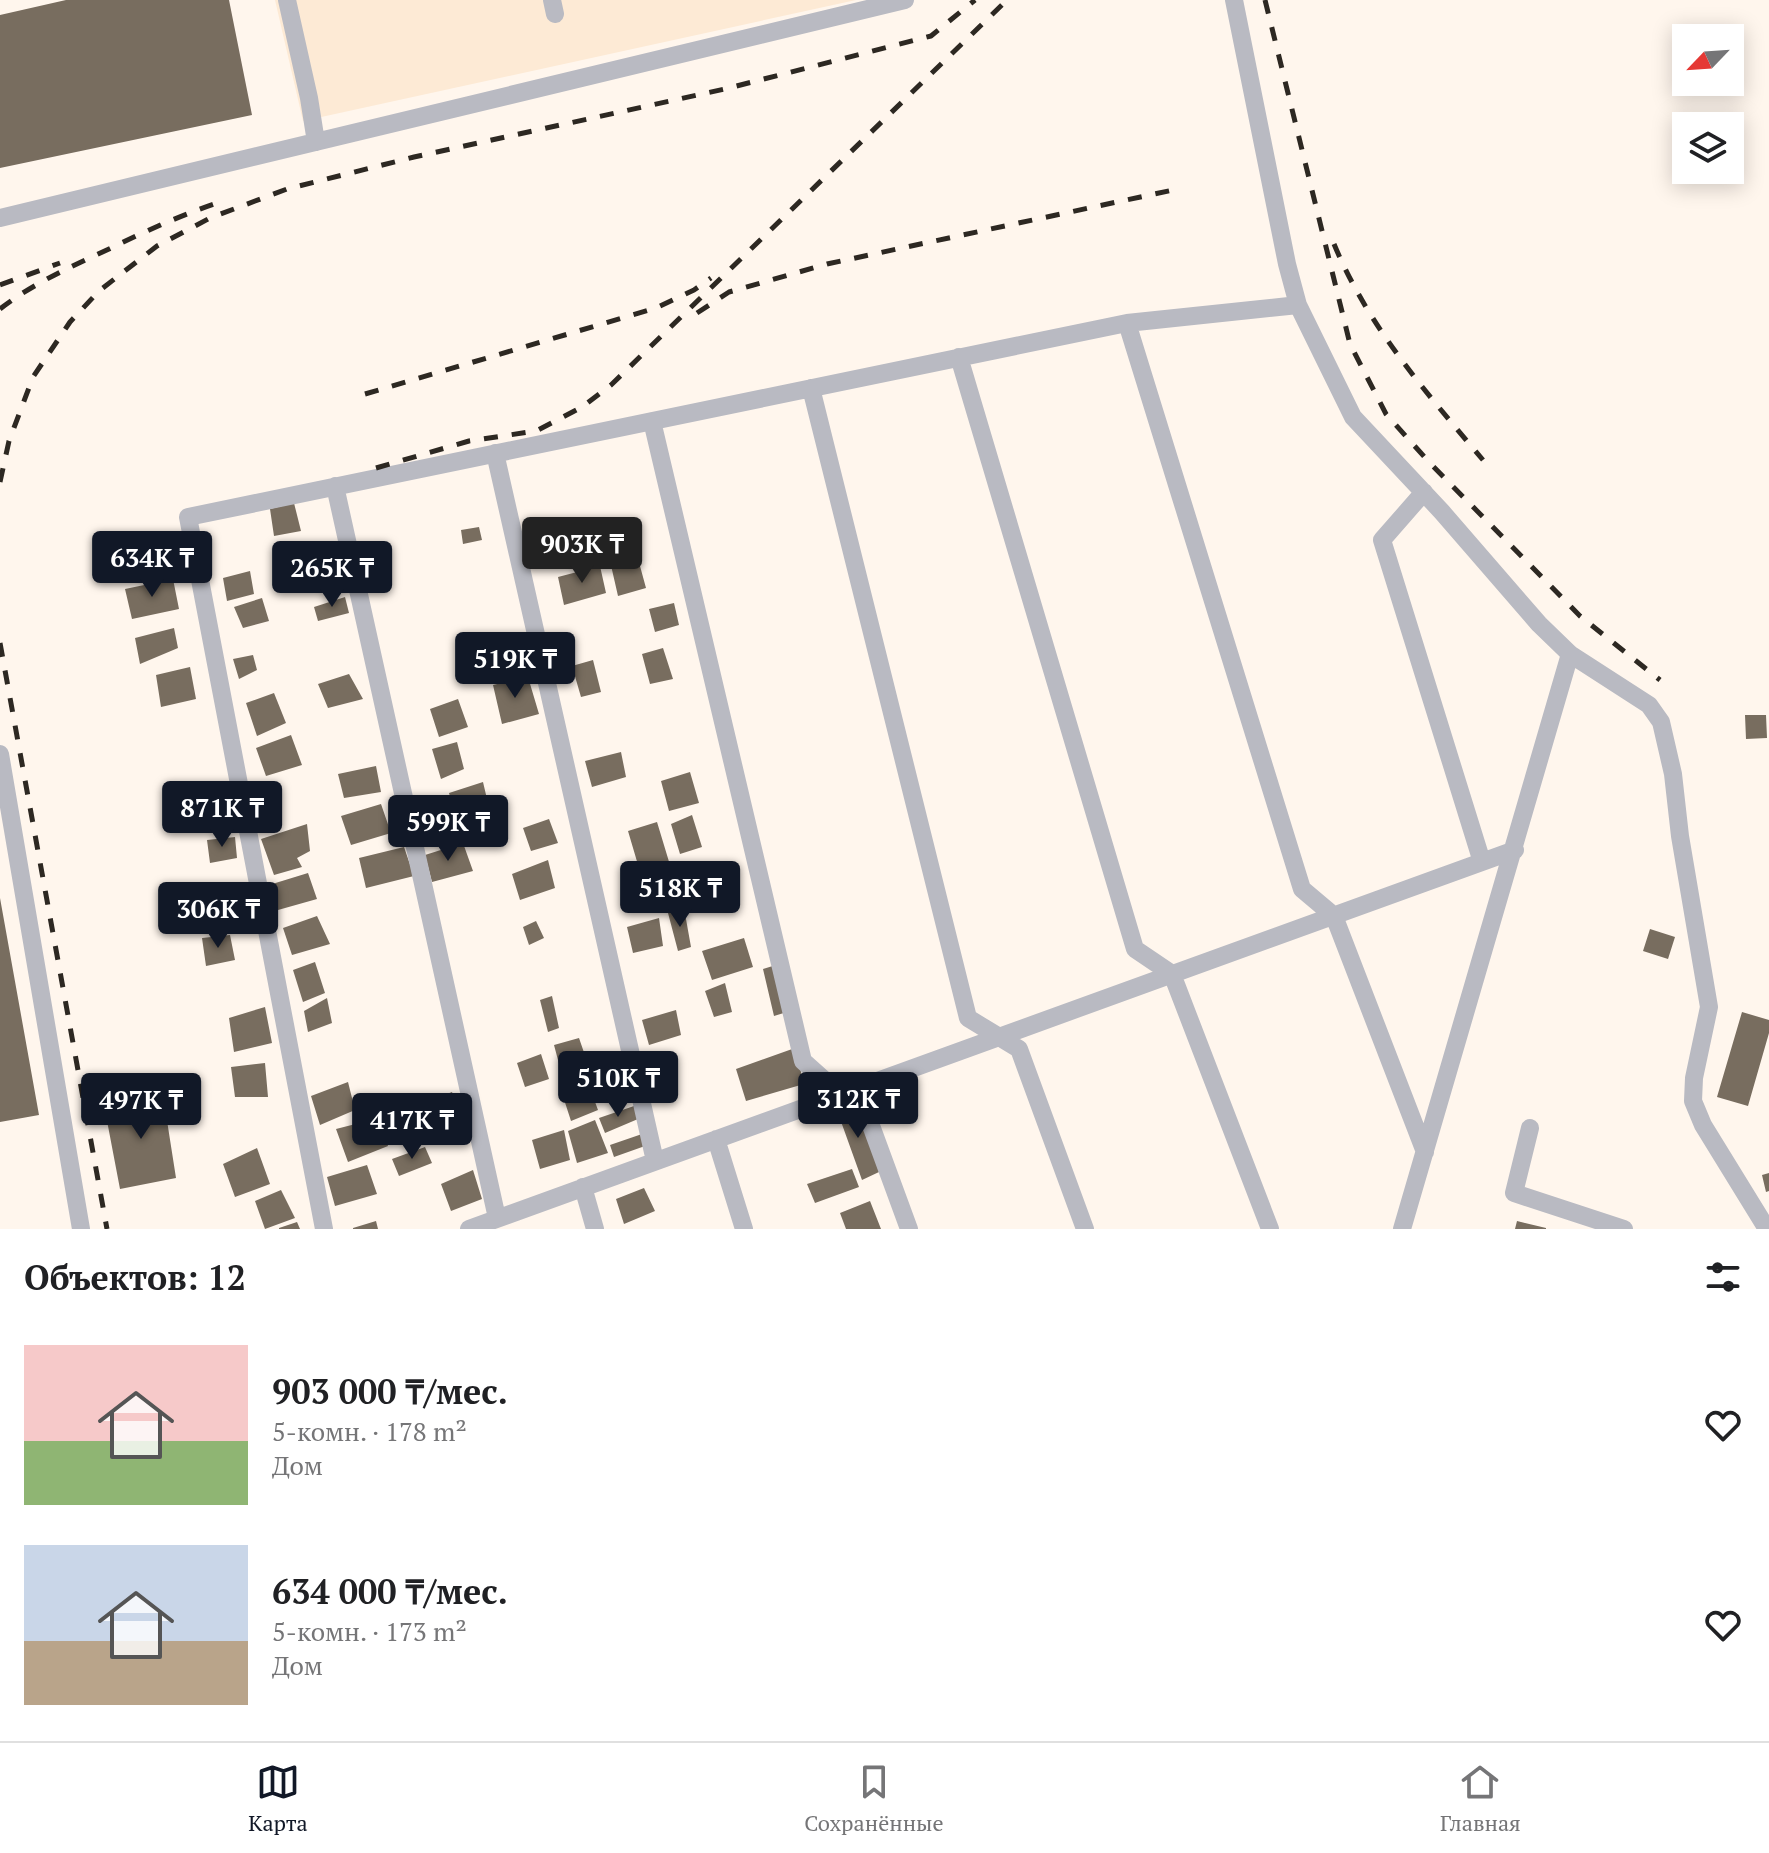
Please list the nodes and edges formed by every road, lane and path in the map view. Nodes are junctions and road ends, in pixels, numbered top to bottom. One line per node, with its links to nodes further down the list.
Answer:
1 (287, 0): 4 (street)
2 (905, 0): 4 (street)
3 (1234, 0): 6 (street)
4 (316, 142): 5 (street)
5 (0, 218)
6 (1298, 305): 7 (street); 13 (street)
7 (1127, 323): 8 (street); 18 (street)
8 (959, 357): 9 (street); 19 (street)
9 (811, 388): 10 (street); 20 (street)
10 (652, 421): 11 (street); 21 (street)
11 (495, 453): 12 (street); 25 (street)
12 (335, 486): 27 (street); 29 (street)
13 (1424, 492): 14 (street); 17 (street)
14 (1570, 654): 16 (street); 38 (street)
15 (0, 754): 28 (street)
16 (1515, 850): 17 (street); 24 (street)
17 (1482, 862): 18 (street)
18 (1334, 916): 19 (street); 24 (street)
19 (1172, 974): 20 (street); 35 (street)
20 (997, 1037): 21 (street); 34 (street)
21 (842, 1094): 23 (street); 33 (street)
22 (1530, 1128): 37 (street)
23 (716, 1139): 25 (street); 32 (street)
24 (1425, 1152): 36 (street)
25 (655, 1161): 26 (street)
26 (583, 1187): 27 (street); 31 (street)
27 (497, 1218): 30 (street)
28 (81, 1229)
29 (324, 1229)
30 (469, 1229)
31 (595, 1229)
32 (744, 1229)
33 (909, 1229)
34 (1085, 1229)
35 (1270, 1229)
36 (1402, 1229)
37 (1624, 1229)
38 (1768, 1229)

